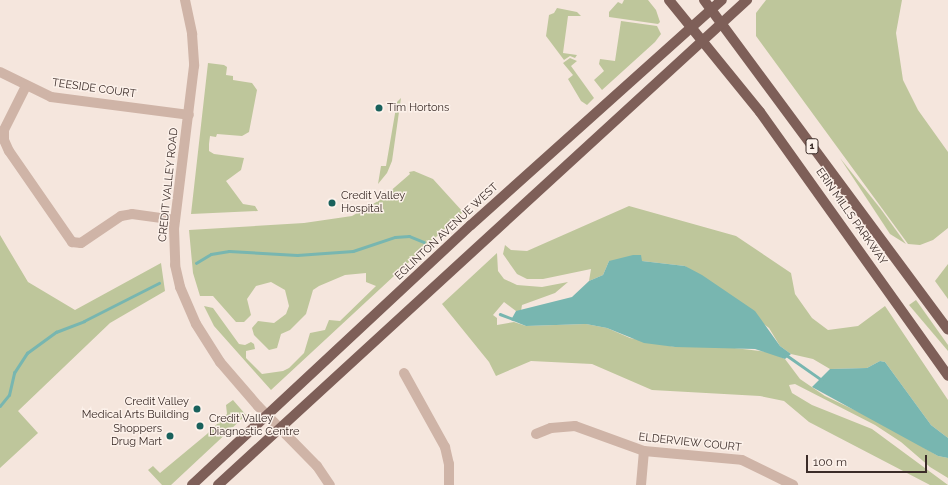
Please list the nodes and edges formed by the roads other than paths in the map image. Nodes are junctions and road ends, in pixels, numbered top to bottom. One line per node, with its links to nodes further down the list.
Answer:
1 (185, 0): 12 (street, CREDIT VALLEY ROAD)
2 (669, 0): 8 (main road, ERIN MILLS PARKWAY / 1)
3 (704, 0): 6 (main road, ERIN MILLS PARKWAY / 1)
4 (722, 0): 6 (main road, EGLINTON AVENUE WEST)
5 (747, 0): 7 (main road)
6 (711, 9): 7 (main road, ERIN MILLS PARKWAY / 1); 8 (main road, EGLINTON AVENUE WEST)
7 (722, 23): 9 (main road); 14 (main road, ERIN MILLS PARKWAY / 1)
8 (692, 27): 9 (main road, ERIN MILLS PARKWAY / 1); 17 (main road, EGLINTON AVENUE WEST)
9 (703, 41): 16 (main road, ERIN MILLS PARKWAY / 1); 18 (main road)
10 (0, 72): 11 (street, TEESIDE COURT)
11 (26, 86): 12 (street, TEESIDE COURT); 13 (street)
12 (189, 115): 13 (street, CREDIT VALLEY ROAD)
13 (175, 220): 17 (street, CREDIT VALLEY ROAD)
14 (948, 330)
15 (404, 373): 24 (street)
16 (948, 376)
17 (268, 416): 18 (street, CREDIT VALLEY ROAD); 21 (main road, EGLINTON AVENUE WEST)
18 (280, 429): 22 (main road); 23 (street, CREDIT VALLEY ROAD)
19 (536, 434): 20 (street, ELDERVIEW COURT)
20 (644, 451): 25 (street); 26 (street, ELDERVIEW COURT)
21 (192, 485)
22 (218, 485)
23 (330, 485)
24 (449, 485)
25 (641, 485)
26 (793, 485)

